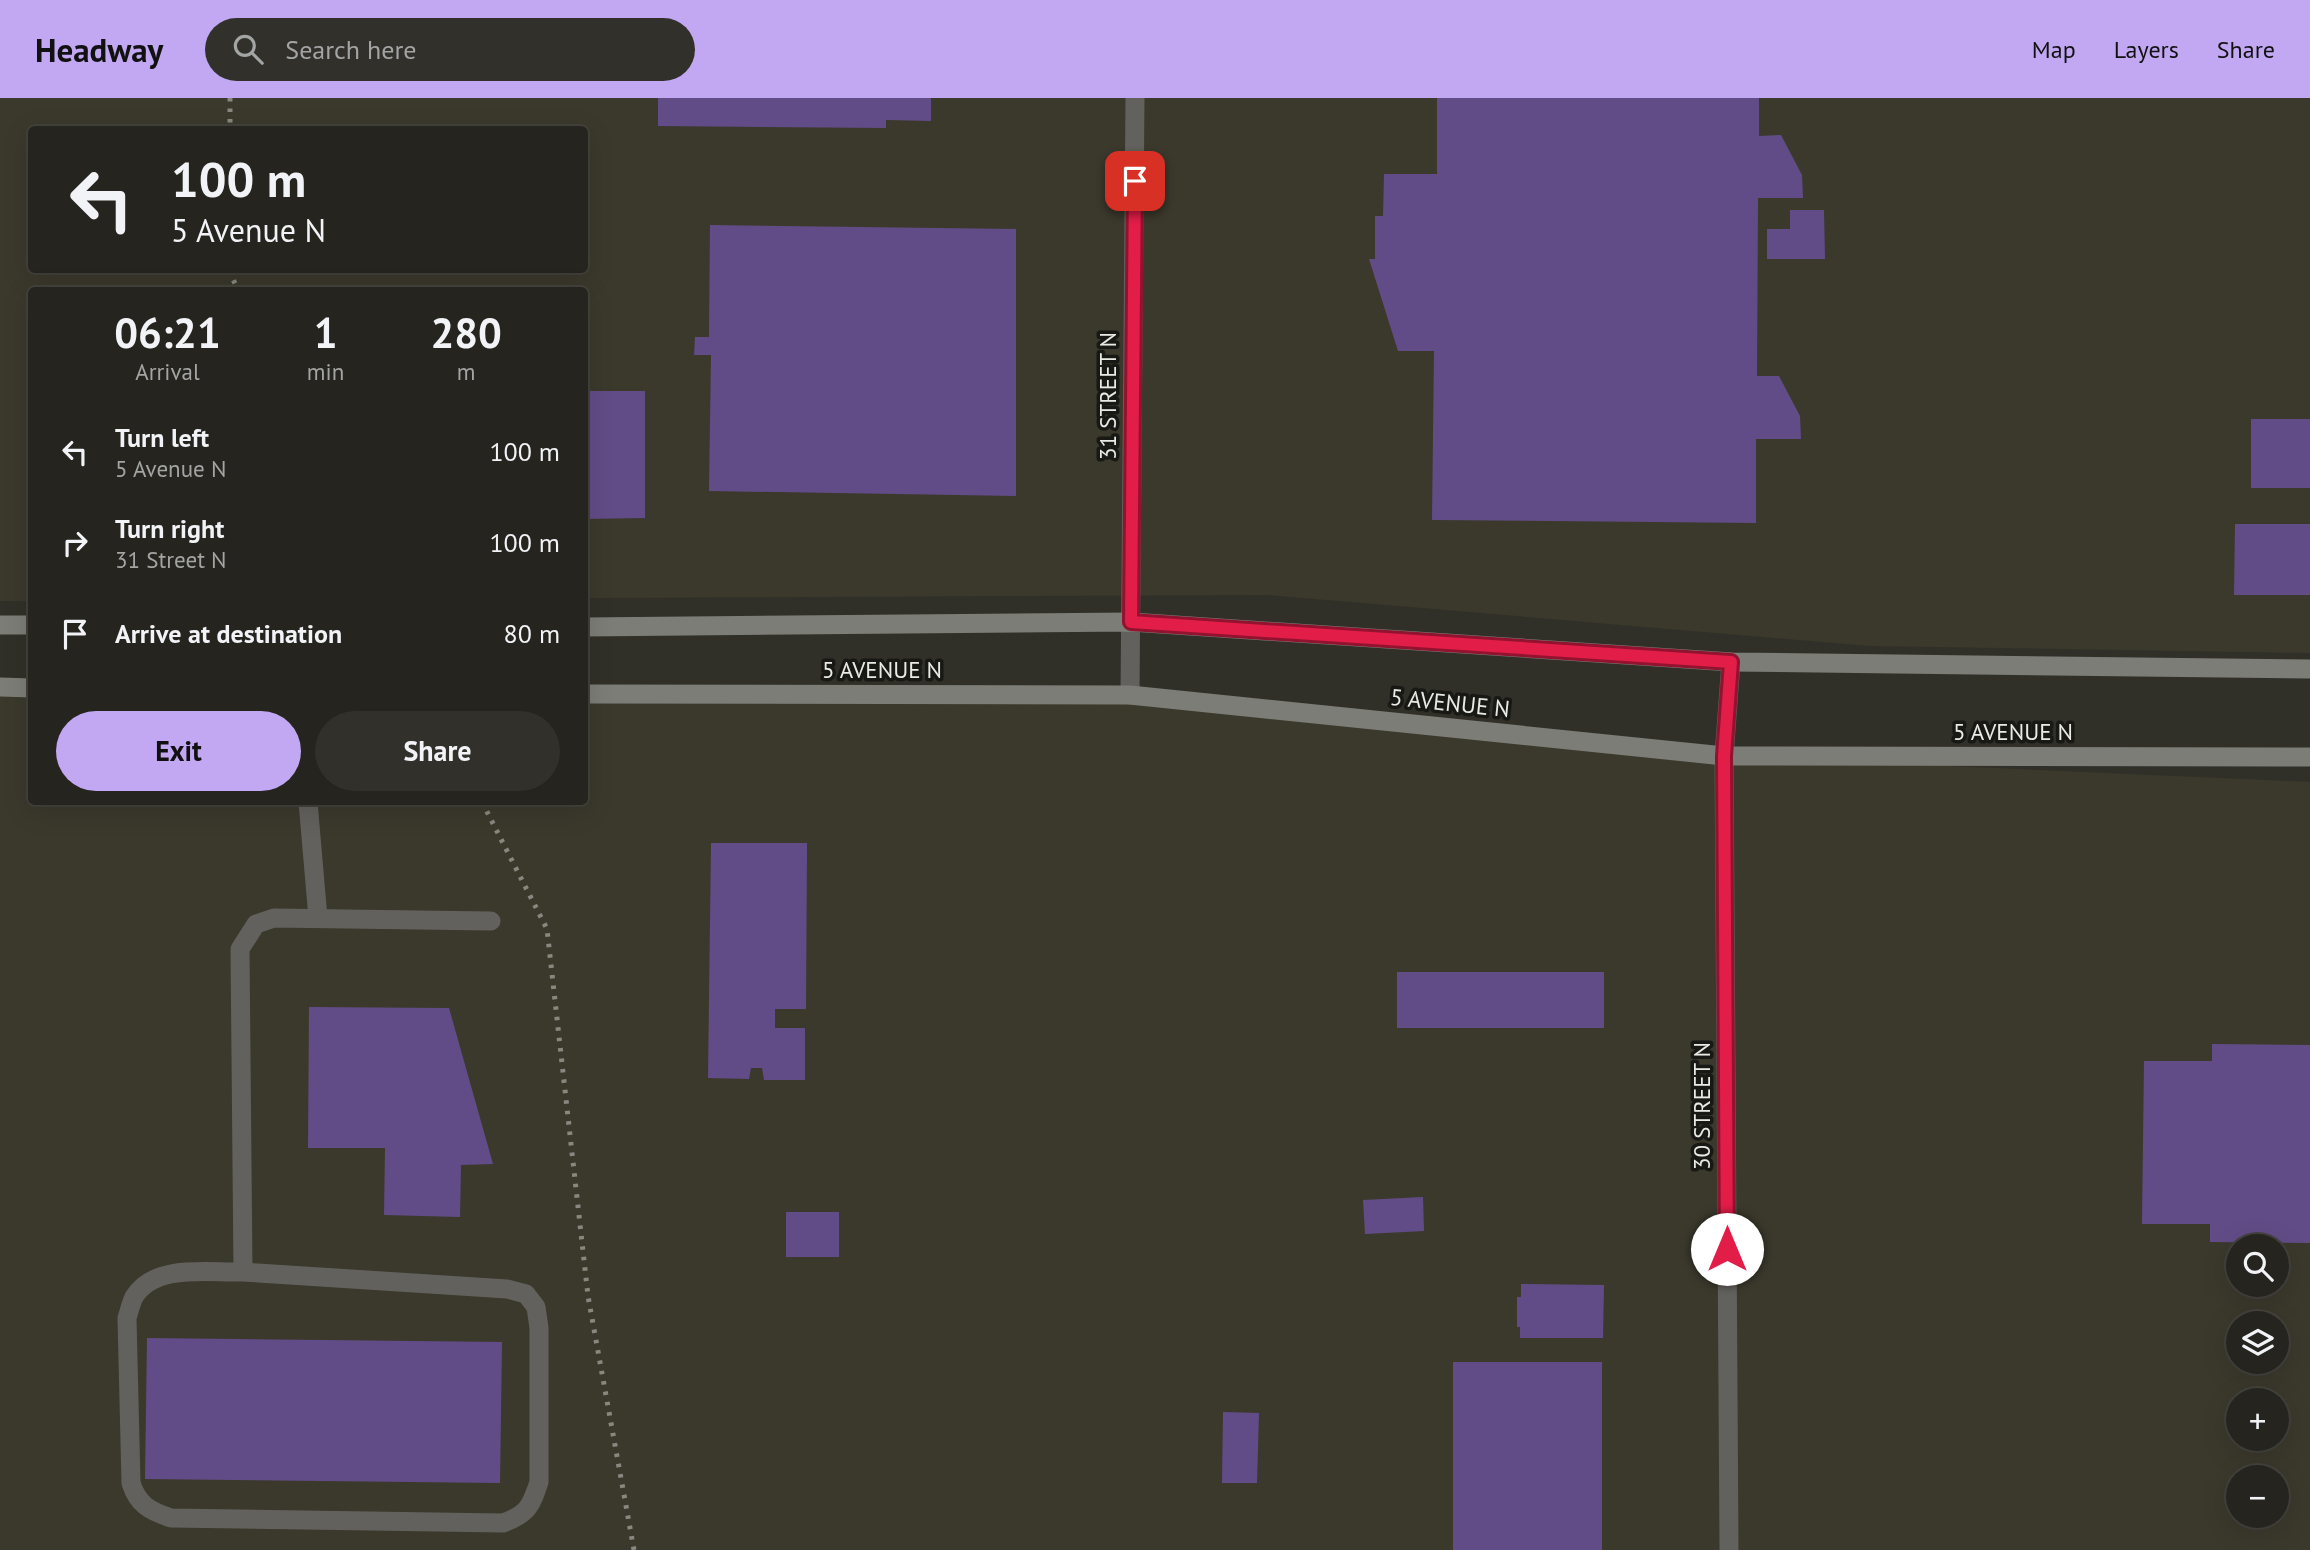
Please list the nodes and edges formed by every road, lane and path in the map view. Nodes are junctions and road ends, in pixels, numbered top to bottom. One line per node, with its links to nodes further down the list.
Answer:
1 (1135, 98): 2 (street, 31 STREET N)
2 (1131, 622): 5 (main road, 5 AVENUE N); 6 (main road, 5 AVENUE N); 11 (street, 31 STREET N)
3 (0, 625): 4 (main road)
4 (28, 625)
5 (588, 627)
6 (1731, 662): 7 (main road, 5 AVENUE N); 12 (street, 30 STREET N)
7 (2310, 669)
8 (0, 687): 9 (main road)
9 (28, 688)
10 (588, 694): 11 (main road, 5 AVENUE N)
11 (1130, 695): 12 (main road, 5 AVENUE N)
12 (1724, 756): 13 (main road, 5 AVENUE N); 18 (street, 30 STREET N)
13 (2310, 757)
14 (308, 805): 15 (street)
15 (318, 918): 16 (street); 17 (street)
16 (491, 921)
17 (243, 1272): 17 (street)
18 (1729, 1550)

